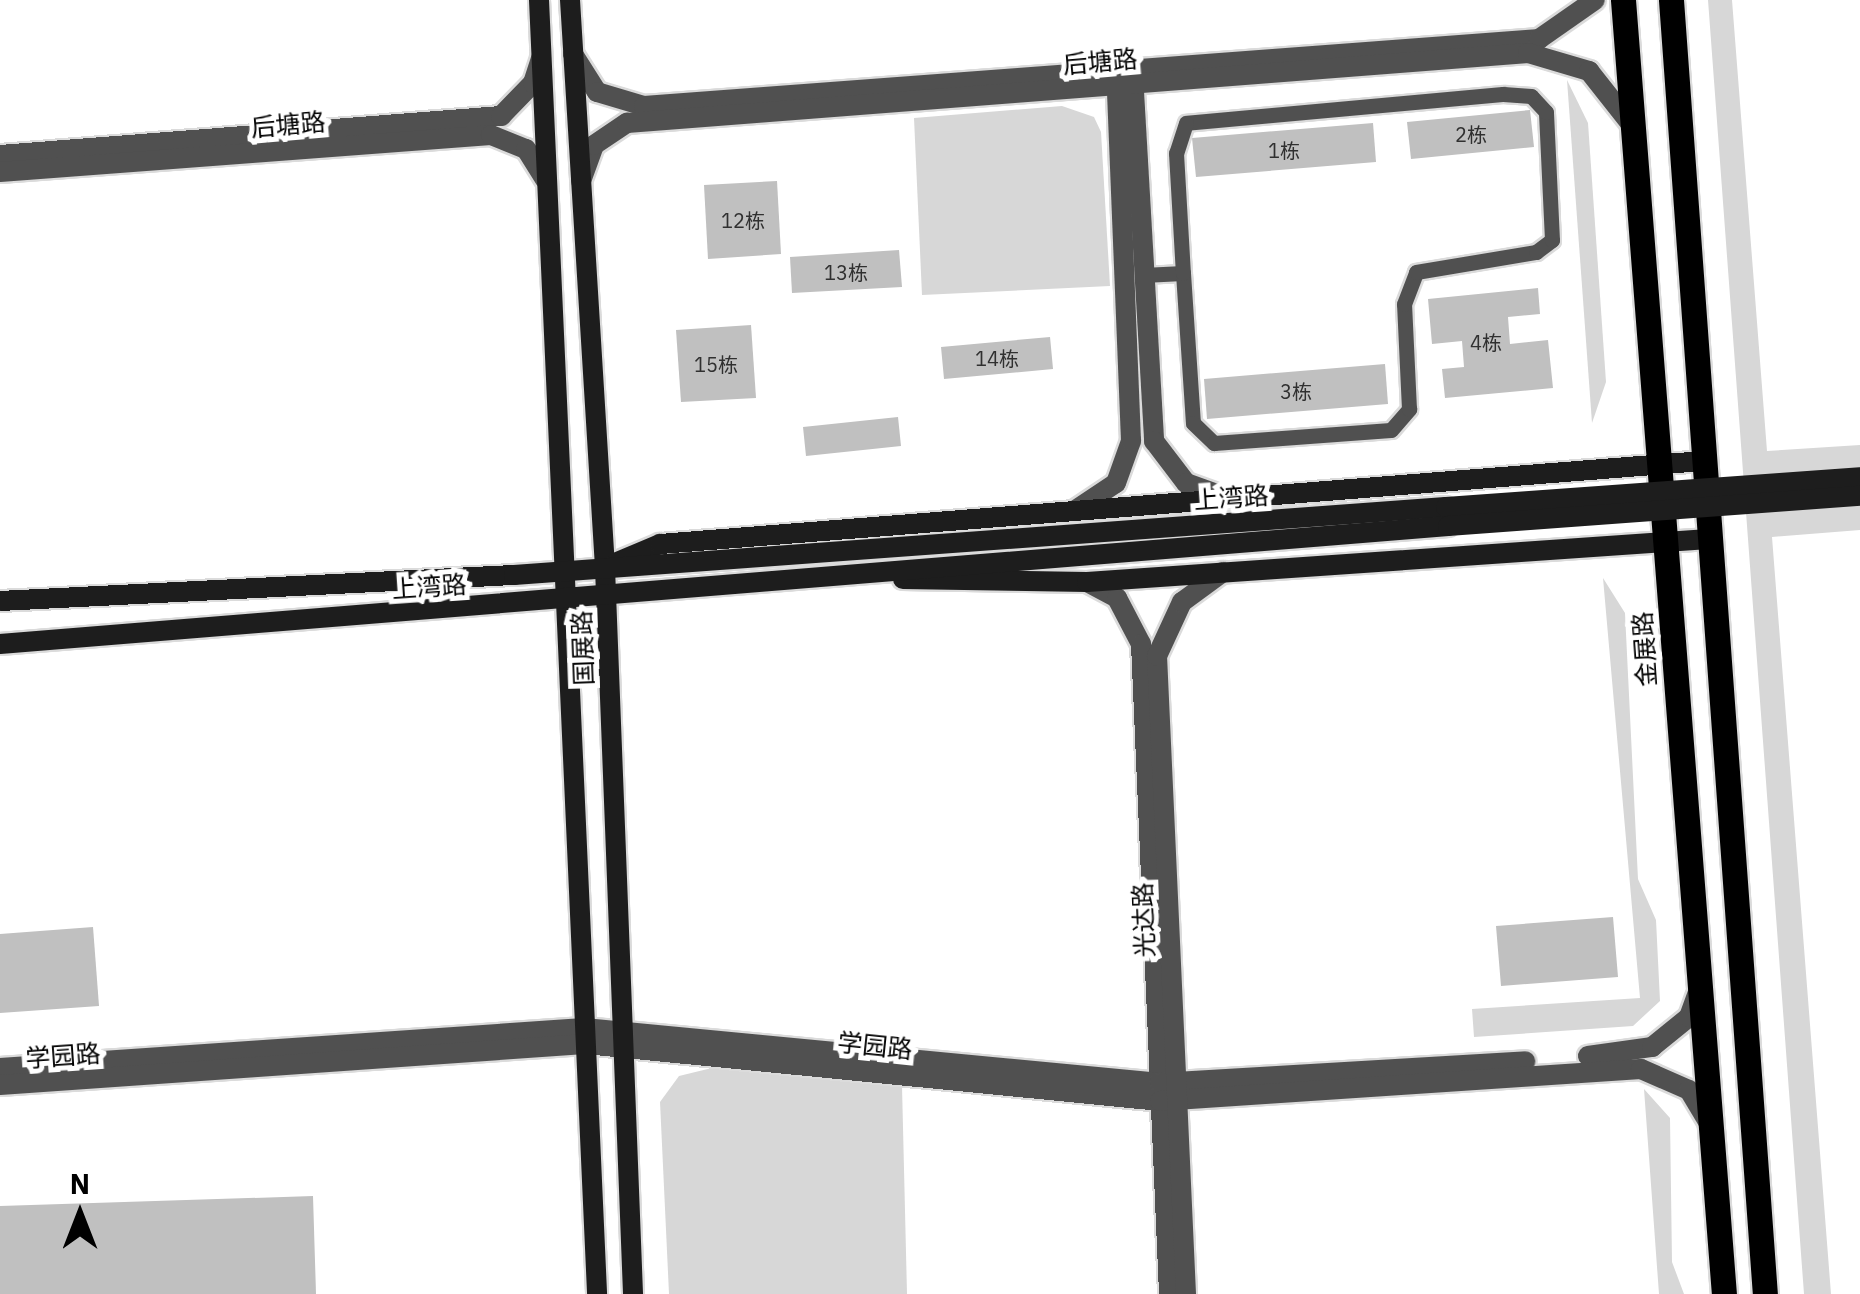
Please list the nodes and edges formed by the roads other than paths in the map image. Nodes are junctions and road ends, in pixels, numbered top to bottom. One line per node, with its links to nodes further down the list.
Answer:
1 (539, 0): 7 (main road, 国展路)
2 (570, 0): 6 (main road, 国展路)
3 (1595, 0): 8 (street, 后塘路)
4 (1623, 0): 9 (main road, 金展路)
5 (1671, 0): 16 (main road)
6 (572, 51): 8 (street, 后塘路); 12 (main road, 国展路)
7 (542, 56): 10 (street, 后塘路); 13 (main road, 国展路)
8 (1125, 77): 9 (street, 后塘路); 12 (street, 后塘路); 15 (street); 21 (street)
9 (1633, 131): 17 (main road, 金展路)
10 (0, 155)
11 (0, 172): 13 (street, 后塘路)
12 (579, 192): 25 (main road, 国展路)
13 (548, 194): 26 (main road, 国展路)
14 (1182, 273): 14 (street); 15 (street)
15 (1143, 275): 20 (street)
16 (1703, 462): 17 (main road, 上湾路); 23 (main road)
17 (1660, 465): 20 (main road, 上湾路); 24 (main road, 金展路)
18 (1860, 477): 22 (main road, 上湾路, bridge)
19 (1860, 496): 22 (main road, 上湾路, bridge)
20 (1230, 498): 21 (main road, 上湾路)
21 (1072, 511): 25 (main road, 上湾路)
22 (1447, 517): 25 (main road, 上湾路); 28 (main road, 上湾路)
23 (1709, 539): 24 (main road, 上湾路); 46 (main road)
24 (1666, 542): 27 (main road, 上湾路); 34 (main road, 金展路)
25 (605, 568): 26 (main road, 上湾路); 30 (main road, 国展路)
26 (564, 571): 31 (main road, 上湾路); 32 (main road, 国展路)
27 (1223, 572): 29 (main road, 上湾路); 39 (street, 光达路)
28 (861, 576): 29 (main road, 上湾路); 30 (main road, 上湾路)
29 (1086, 582): 39 (street, 光达路)
30 (606, 597): 32 (main road, 上湾路); 36 (main road, 国展路)
31 (3, 600)
32 (566, 600): 33 (main road, 上湾路); 35 (main road, 国展路)
33 (0, 644)
34 (1701, 984): 39 (street, 学园路); 40 (main road, 金展路)
35 (585, 1036): 36 (street, 学园路); 37 (street, 学园路); 38 (street, 学园路); 41 (main road, 国展路)
36 (624, 1036): 39 (street, 学园路); 42 (main road, 国展路)
37 (0, 1068)
38 (0, 1086)
39 (1168, 1092): 40 (street, 学园路); 43 (street, 光达路); 44 (street, 光达路)
40 (1712, 1133): 45 (main road, 金展路)
41 (596, 1294)
42 (633, 1294)
43 (1169, 1294)
44 (1186, 1294)
45 (1724, 1294)
46 (1765, 1294)

